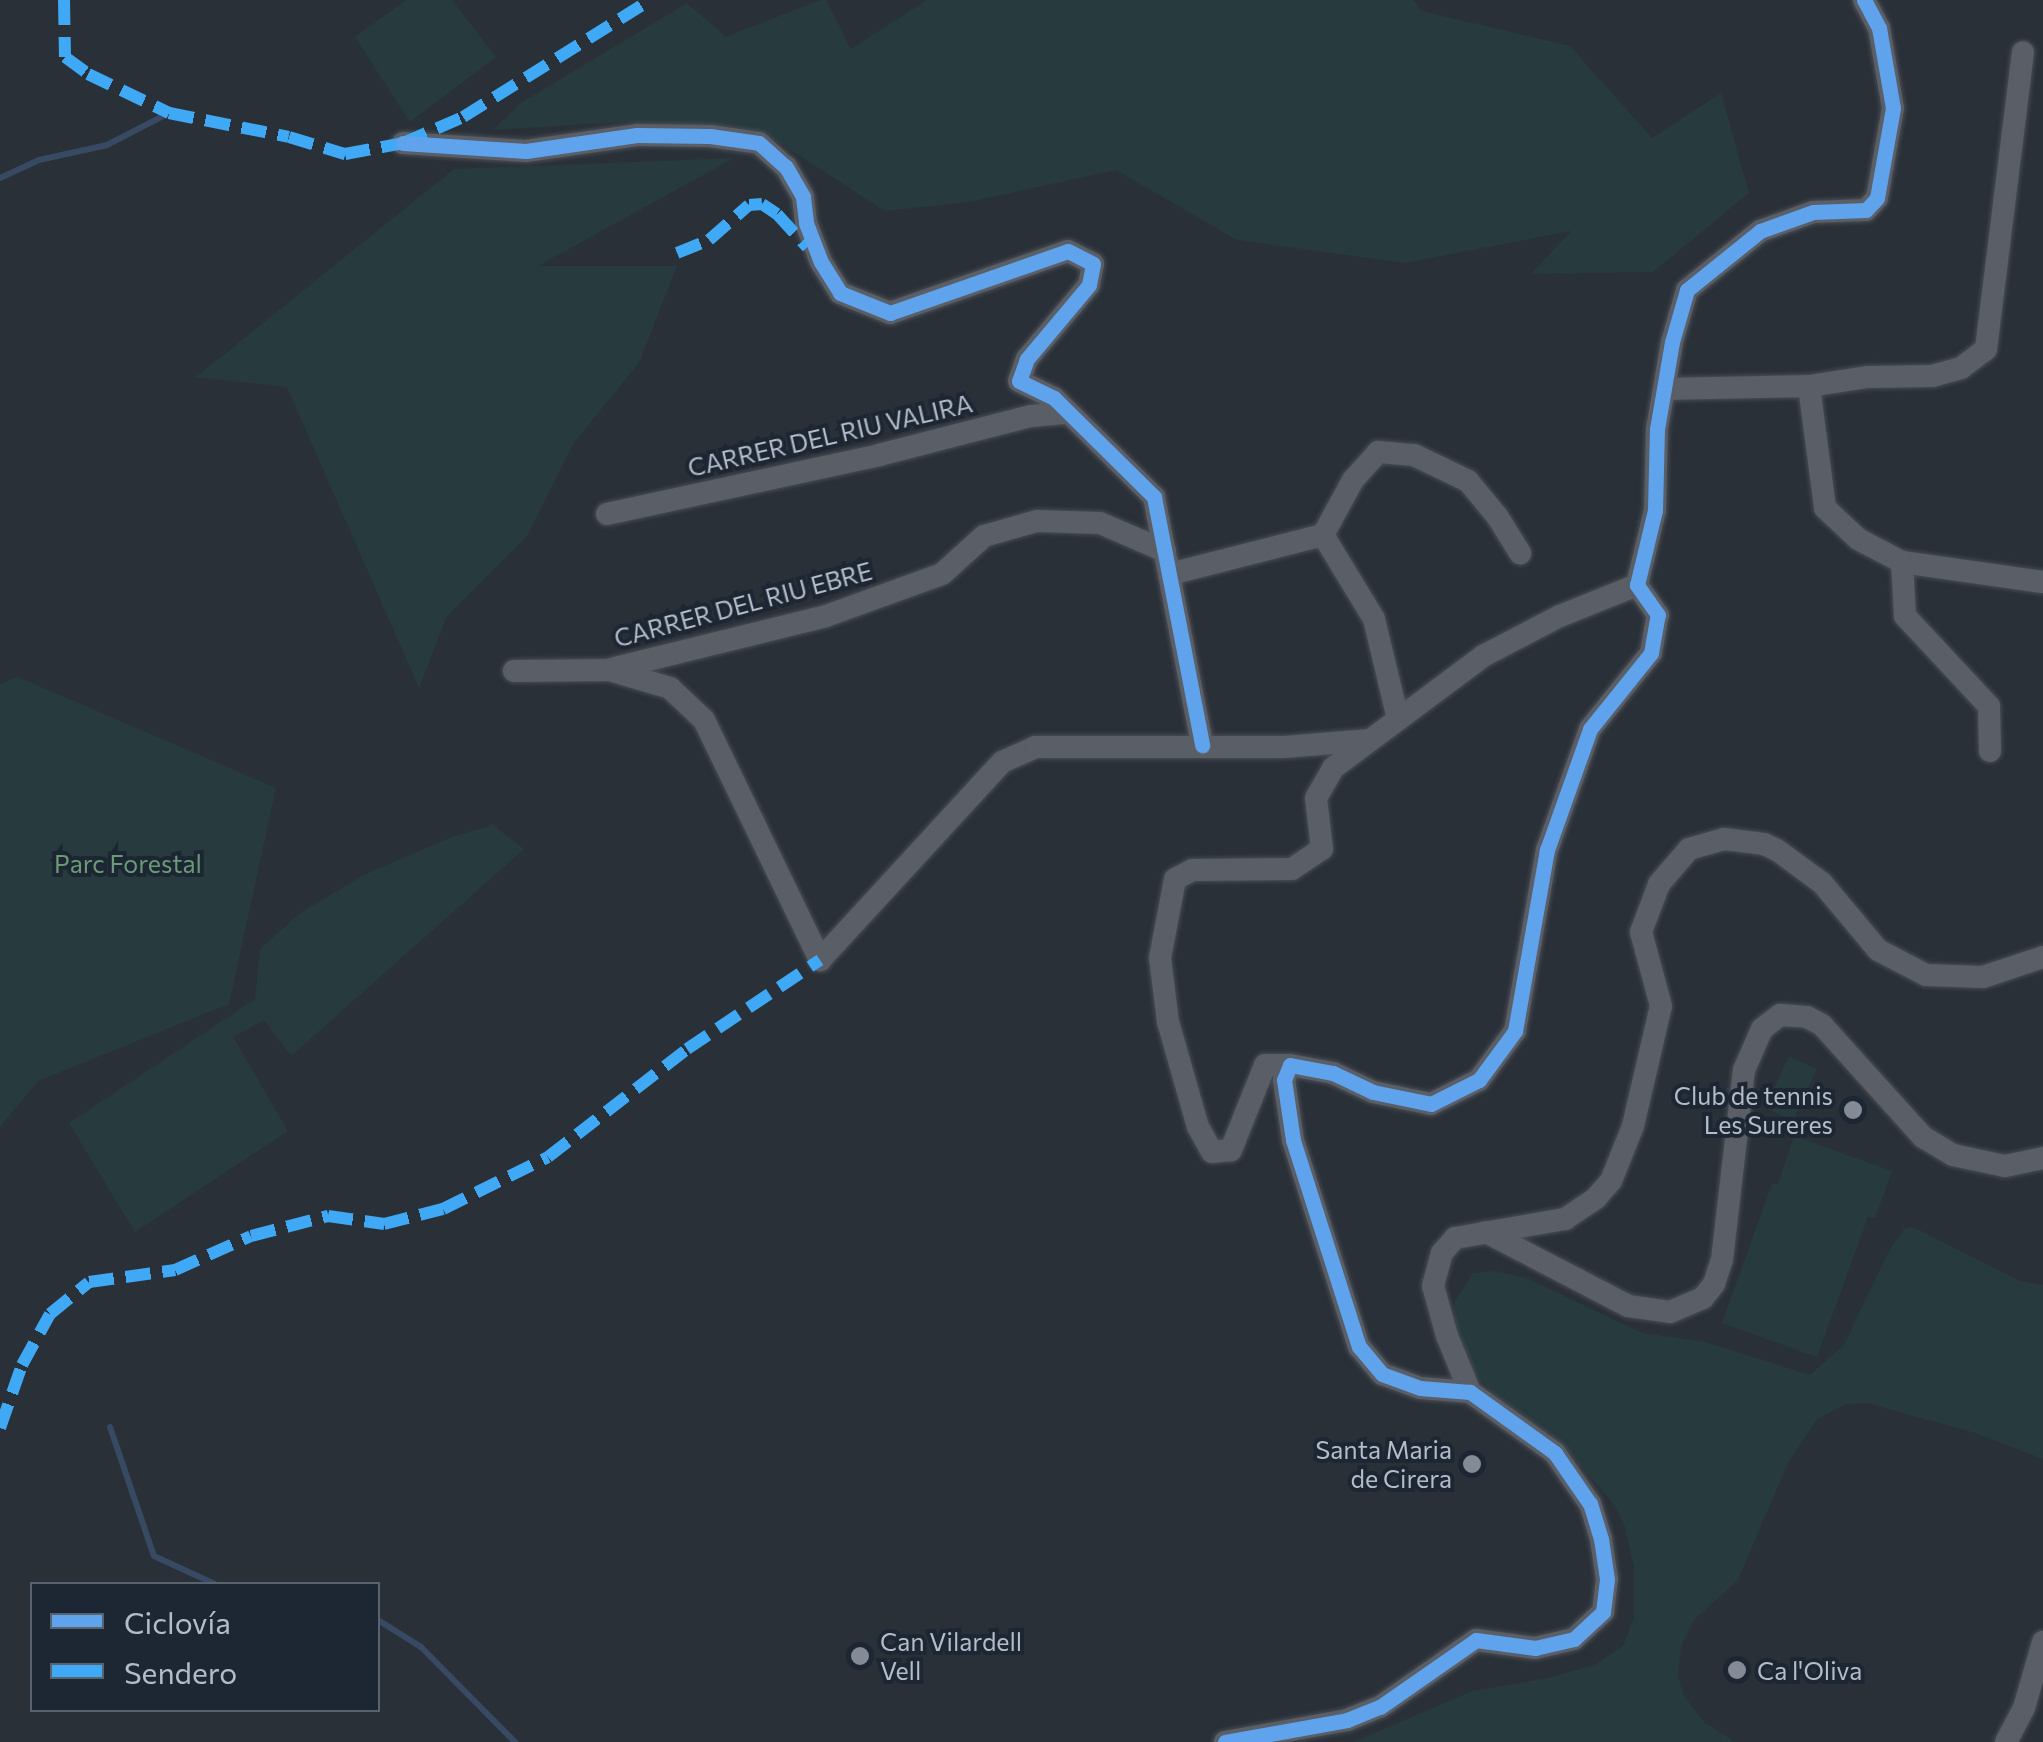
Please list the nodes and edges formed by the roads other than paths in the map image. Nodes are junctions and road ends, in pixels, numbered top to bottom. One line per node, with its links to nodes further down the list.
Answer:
1 (1864, 0): 5 (street)
2 (2024, 52): 4 (street)
3 (403, 143): 6 (street)
4 (1809, 386): 5 (street); 10 (street)
5 (1664, 389): 13 (street)
6 (1067, 414): 7 (street, CARRER DEL RIU VALIRA); 11 (street)
7 (607, 514)
8 (1323, 536): 9 (street); 11 (street); 16 (street)
9 (1520, 553)
10 (1902, 562): 12 (street); 19 (street)
11 (1168, 563): 15 (street, CARRER DEL RIU EBRE); 18 (street)
12 (2043, 582)
13 (1637, 585): 16 (street); 21 (street)
14 (514, 670): 15 (street)
15 (608, 670): 18 (street)
16 (1398, 719): 17 (street)
17 (1370, 740): 18 (street); 21 (street)
18 (1202, 745)
19 (1990, 751)
20 (2043, 956): 23 (street)
21 (1290, 1065): 24 (street)
22 (2043, 1158): 23 (street)
23 (1486, 1232): 24 (street)
24 (1470, 1392): 26 (street)
25 (2043, 1642): 27 (street)
26 (1224, 1742)
27 (2006, 1742)

